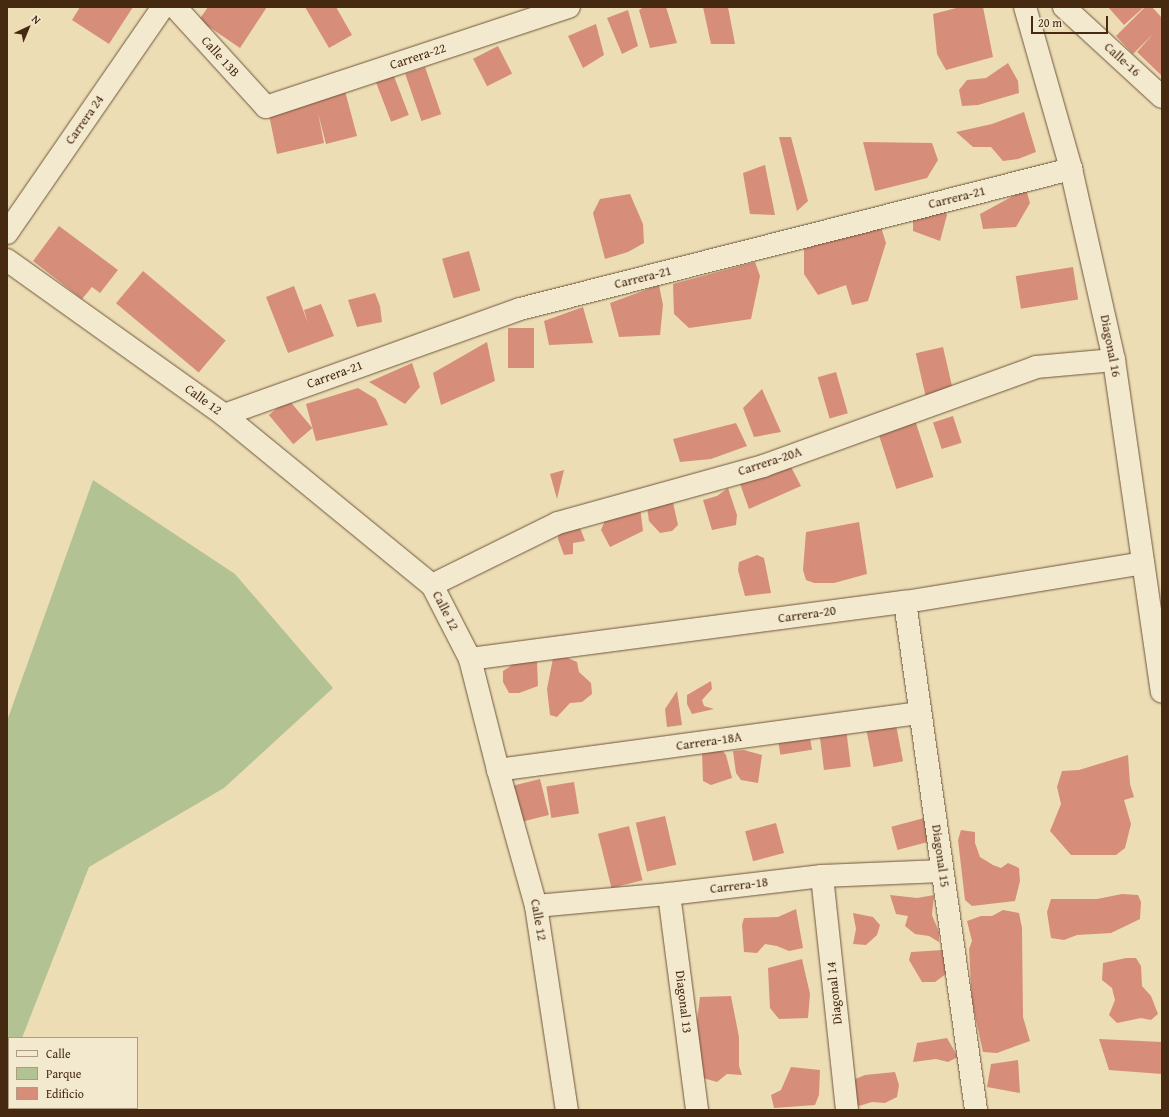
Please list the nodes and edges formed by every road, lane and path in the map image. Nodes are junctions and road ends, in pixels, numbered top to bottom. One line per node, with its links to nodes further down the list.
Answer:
1 (163, 7): 9 (street, Carrera 24)
2 (175, 7): 7 (street, Calle 13B)
3 (569, 7): 7 (street, Carrera-22)
4 (1025, 7): 8 (street, Diagonal 16)
5 (1064, 7): 6 (street, Calle-16)
6 (1162, 97)
7 (266, 107)
8 (1071, 169): 11 (street, Diagonal 16); 12 (street, Carrera-21)
9 (7, 233)
10 (7, 260): 12 (street, Calle 12)
11 (1114, 360): 13 (street, Diagonal 16); 14 (street, Carrera-20A)
12 (224, 415): 14 (street, Calle 12)
13 (1143, 563): 15 (street, Carrera-20); 17 (street, Diagonal 16)
14 (432, 585): 16 (street, Calle 12)
15 (905, 602): 16 (street, Carrera-20); 18 (street, Diagonal 15)
16 (470, 659): 19 (street, Calle 12)
17 (1162, 692)
18 (920, 713): 19 (street, Carrera-18A); 20 (street, Diagonal 15)
19 (498, 770): 23 (street, Calle 12)
20 (942, 871): 21 (street, Carrera-18); 27 (street, Diagonal 15)
21 (822, 876): 22 (street, Carrera-18); 26 (street, Diagonal 14)
22 (669, 894): 23 (street, Carrera-18); 25 (street, Diagonal 13)
23 (536, 906): 24 (street, Calle 12)
24 (567, 1110)
25 (697, 1110)
26 (847, 1110)
27 (976, 1110)

